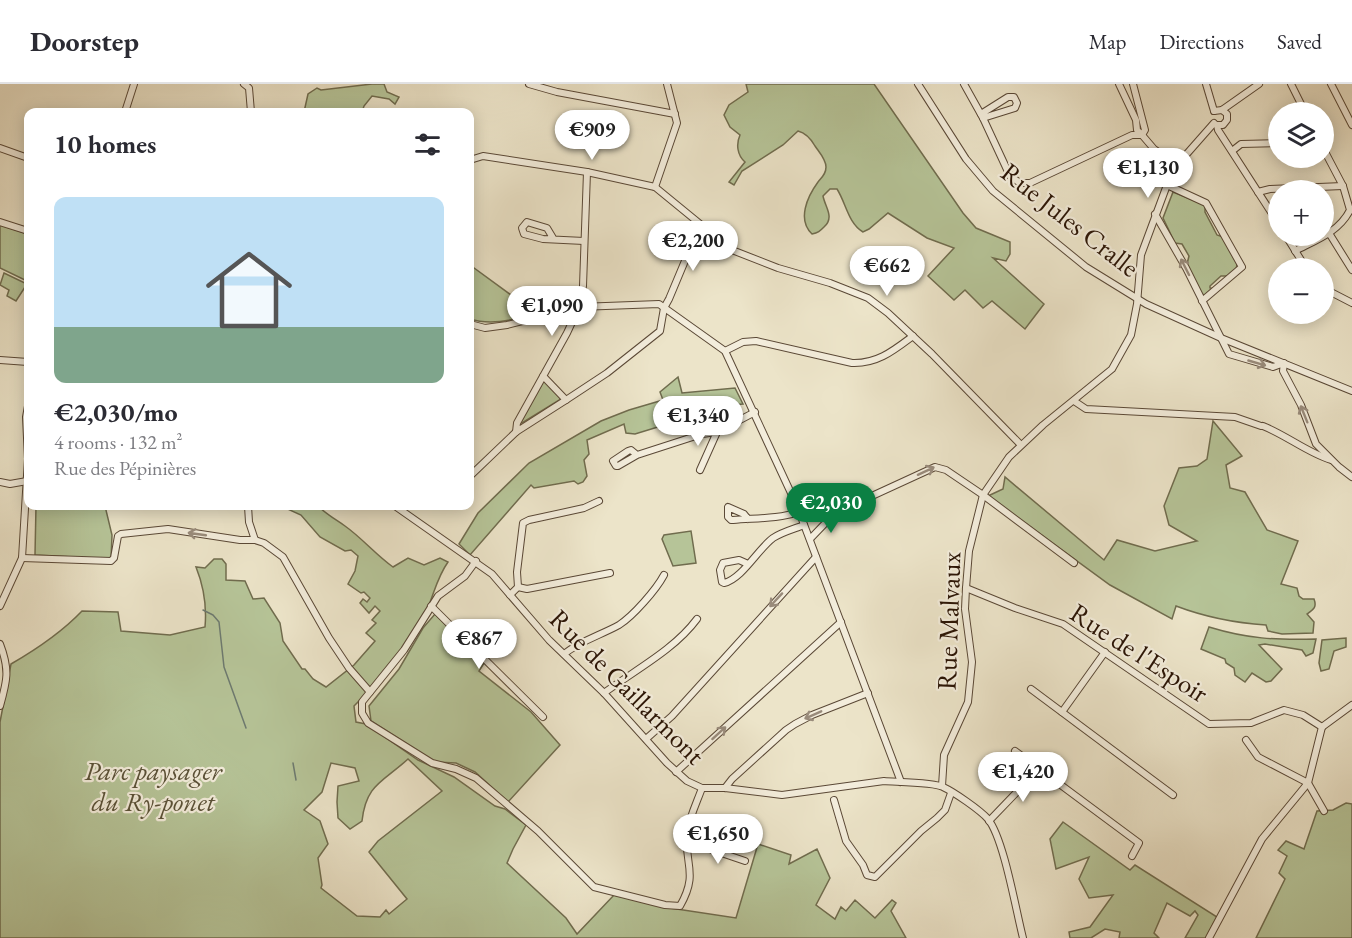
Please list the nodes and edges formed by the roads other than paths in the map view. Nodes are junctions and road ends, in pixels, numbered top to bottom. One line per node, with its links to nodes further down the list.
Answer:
1 (134, 84): 14 (street)
2 (244, 84): 15 (street)
3 (529, 84): 18 (street)
4 (667, 84): 18 (street)
5 (918, 84): 50 (street, Rue Jules Cralle)
6 (964, 84): 19 (street)
7 (1119, 84): 22 (street)
8 (1133, 84): 22 (street)
9 (1206, 84): 17 (street)
10 (1259, 84): 16 (street)
11 (1291, 84): 13 (street)
12 (1330, 84): 21 (street)
13 (1300, 102)
14 (126, 108)
15 (251, 108)
16 (1222, 110): 17 (street); 20 (street)
17 (1214, 111): 20 (street)
18 (675, 114): 33 (street)
19 (982, 116): 19 (street); 22 (street)
20 (1215, 124): 25 (street); 28 (street, Rue Malvaux)
21 (1352, 125)
22 (1142, 135): 28 (street)
23 (1268, 143): 25 (street)
24 (0, 148): 26 (street)
25 (1232, 151): 34 (street)
26 (24, 157)
27 (474, 159): 30 (street)
28 (1177, 165): 31 (street, Rue Malvaux)
29 (1334, 168): 32 (street)
30 (587, 172): 33 (street); 42 (street)
31 (1167, 184): 36 (street, Rue Malvaux); 51 (street)
32 (1343, 186): 34 (street); 39 (street)
33 (655, 187): 38 (street)
34 (1258, 192): 35 (street)
35 (1268, 208)
36 (1155, 214): 50 (street, Rue Malvaux); 51 (street, one-way to 36)
37 (0, 222): 40 (street)
38 (700, 225): 54 (street); 56 (street)
39 (1334, 229)
40 (24, 230)
41 (554, 238): 41 (street); 42 (street)
42 (584, 241): 53 (street)
43 (1334, 241): 48 (street)
44 (1292, 246): 46 (street)
45 (1304, 246): 46 (street)
46 (1295, 251): 47 (street)
47 (1300, 258)
48 (1352, 270)
49 (1334, 294): 52 (street)
50 (1137, 299): 57 (street, Rue Jules Cralle); 65 (street, Rue Malvaux)
51 (1202, 301): 57 (street)
52 (1352, 303)
53 (579, 307): 54 (street); 55 (street); 62 (street)
54 (664, 308): 58 (street); 64 (street)
55 (474, 325)
56 (913, 336): 58 (street); 69 (street)
57 (1221, 338): 61 (street, Rue Jules Cralle); 61 (street, one-way to 61)
58 (725, 351): 66 (street)
59 (0, 360): 60 (street)
60 (24, 362)
61 (1284, 363): 63 (street, Rue Jules Cralle); 71 (street, one-way to 61)
62 (543, 376): 64 (street); 67 (street)
63 (1352, 391)
64 (566, 399): 67 (street)
65 (1074, 401): 69 (street, Rue Malvaux); 71 (street)
66 (755, 412): 68 (street); 82 (street)
67 (516, 432): 73 (street)
68 (717, 432): 70 (street); 72 (street)
69 (1021, 445): 77 (street, Rue Malvaux)
70 (637, 455)
71 (1331, 460): 74 (street)
72 (700, 470)
73 (474, 472)
74 (1352, 477)
75 (0, 482): 76 (street)
76 (24, 482)
77 (983, 495): 83 (street, one-way to 77); 91 (street); 96 (street, Rue Malvaux)
78 (598, 501): 95 (street)
79 (25, 510): 89 (street)
80 (248, 510): 87 (street)
81 (400, 510): 90 (street, Rue de Gaillarmont)
82 (800, 513): 83 (street); 84 (street); 85 (street)
83 (835, 513): 86 (street)
84 (748, 519)
85 (804, 525): 86 (street); 92 (street)
86 (810, 539): 88 (street)
87 (255, 540): 89 (street, one-way to 89); 106 (street)
88 (816, 557): 101 (street); 114 (street, one-way to 114)
89 (22, 558): 98 (street)
90 (476, 561): 97 (street, Rue de Gaillarmont); 99 (street)
91 (1074, 563)
92 (748, 564): 92 (street)
93 (610, 573): 95 (street)
94 (664, 575): 104 (street)
95 (518, 587): 97 (street)
96 (966, 588): 103 (street, Rue de l'Espoir); 121 (street, Rue Malvaux)
97 (510, 595): 104 (street, Rue de Gaillarmont)
98 (0, 606)
99 (431, 606): 106 (street); 112 (street)
100 (697, 619): 107 (street)
101 (841, 622): 108 (street); 118 (street, one-way to 101)
102 (0, 644): 110 (street)
103 (1105, 652): 111 (street); 113 (street, Rue de l'Espoir)
104 (564, 654): 107 (street, Rue de Gaillarmont)
105 (1031, 689): 111 (street)
106 (368, 690): 131 (street)
107 (604, 693): 114 (street, Rue de Gaillarmont)
108 (868, 693): 119 (street); 123 (street, one-way to 123)
109 (1352, 705): 113 (street)
110 (0, 706)
111 (1062, 712): 125 (street)
112 (543, 717)
113 (1322, 728): 120 (street)
114 (646, 739): 118 (street, Rue de Gaillarmont)
115 (1246, 740): 120 (street)
116 (1015, 751): 117 (street)
117 (1039, 769): 128 (street); 132 (street)
118 (676, 772): 122 (street, Rue de Gaillarmont)
119 (901, 782): 121 (street, Rue de Gaillarmont); 123 (street, Rue de Gaillarmont)
120 (1308, 783): 127 (street); 135 (street)
121 (942, 786): 124 (street)
122 (702, 788): 123 (street, Rue de Gaillarmont); 129 (street)
123 (725, 788)
124 (951, 794): 126 (street); 128 (street)
125 (1173, 795)
126 (834, 800)
127 (1324, 811)
128 (989, 821): 134 (street)
129 (686, 841): 130 (street); 131 (street)
130 (700, 846): 131 (street); 133 (street)
131 (688, 855)
132 (1132, 855)
133 (745, 861)
134 (1023, 938)
135 (1209, 938)

